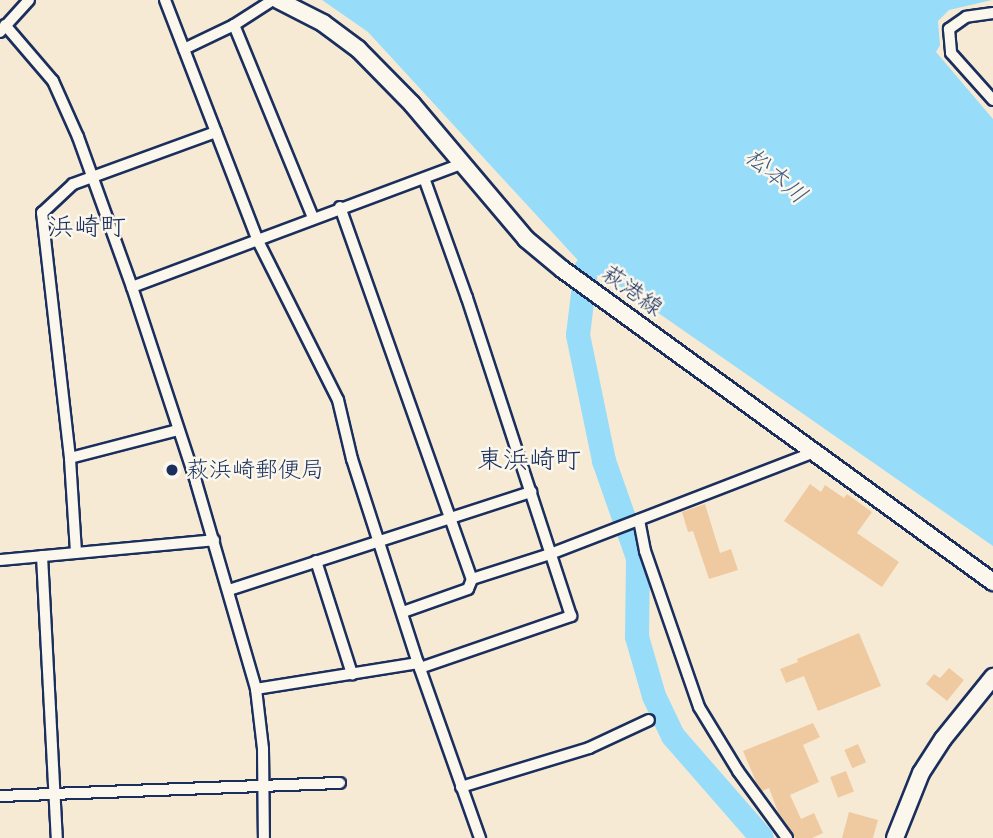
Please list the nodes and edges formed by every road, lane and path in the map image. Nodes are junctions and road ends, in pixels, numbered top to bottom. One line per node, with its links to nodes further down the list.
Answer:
1 (29, 0): 6 (street)
2 (165, 0): 7 (street)
3 (276, 0): 5 (street); 10 (main road, 萩港線)
4 (993, 13): 8 (street)
5 (234, 25): 7 (street); 14 (street)
6 (2, 28): 11 (street)
7 (184, 49): 9 (street)
8 (993, 100)
9 (216, 132): 11 (street); 15 (street)
10 (461, 164): 12 (street); 18 (main road, 萩港線)
11 (92, 178): 16 (street); 19 (street)
12 (424, 178): 13 (street); 20 (street)
13 (340, 207): 14 (street); 21 (street)
14 (313, 218): 15 (street)
15 (257, 239): 16 (street); 24 (street)
16 (132, 287): 17 (street)
17 (178, 430): 19 (street); 23 (street)
18 (814, 452): 22 (street); 31 (main road, 萩港線)
19 (70, 458): 25 (street)
20 (531, 492): 21 (street); 26 (street)
21 (450, 518): 24 (street); 30 (street)
22 (636, 521): 26 (street); 47 (street)
23 (214, 540): 25 (street); 32 (street)
24 (379, 541): 29 (street); 33 (street)
25 (76, 552): 27 (street)
26 (550, 554): 30 (street); 34 (street)
27 (42, 556): 28 (street); 42 (street)
28 (0, 560)
29 (316, 561): 32 (street); 35 (street)
30 (472, 579): 33 (street)
31 (993, 582)
32 (229, 590): 37 (street)
33 (402, 612): 34 (street)
34 (419, 665): 35 (street); 41 (street)
35 (352, 674): 37 (street)
36 (993, 677): 48 (main road)
37 (256, 689): 40 (street)
38 (649, 720): 41 (street)
39 (340, 783): 40 (street)
40 (263, 786): 42 (street); 45 (street)
41 (461, 787): 46 (street)
42 (55, 793): 43 (street); 44 (street)
43 (0, 796)
44 (57, 838)
45 (264, 838)
46 (480, 838)
47 (787, 838)
48 (895, 838)

